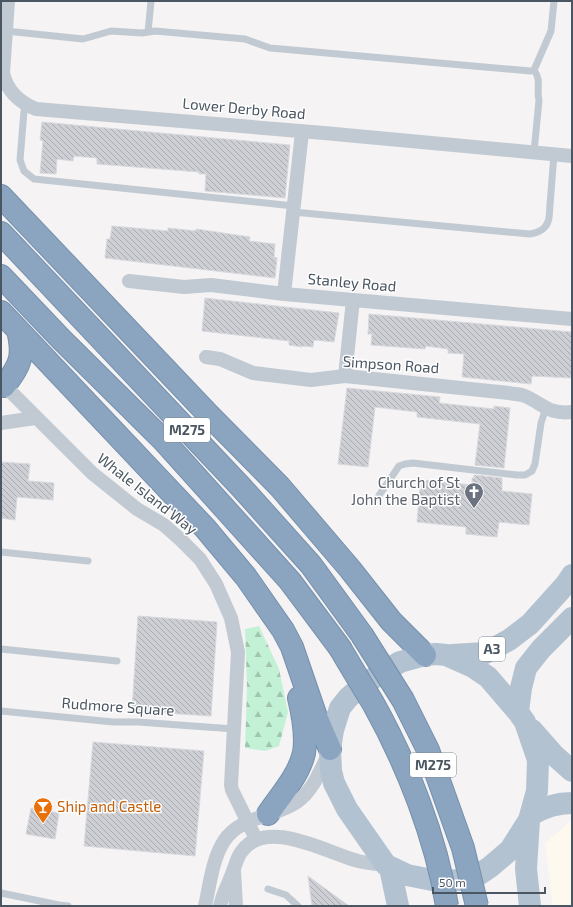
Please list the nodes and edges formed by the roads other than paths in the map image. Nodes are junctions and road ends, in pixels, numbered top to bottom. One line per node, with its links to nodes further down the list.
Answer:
1 (8, 1): 4 (street, Lower Derby Road)
2 (151, 1): 5 (lane)
3 (554, 1): 6 (lane)
4 (6, 31): 5 (lane); 7 (street, Lower Derby Road)
5 (148, 32): 6 (lane)
6 (534, 70): 9 (lane)
7 (26, 105): 8 (street, Lower Derby Road); 13 (lane)
8 (302, 132): 9 (street, Lower Derby Road); 13 (street)
9 (534, 152): 10 (street, Lower Derby Road)
10 (554, 154): 11 (street, Lower Derby Road); 13 (lane)
11 (572, 156)
12 (1, 196): 36 (highway, M275)
13 (293, 209): 17 (street)
14 (1, 233): 61 (highway, M275, bridge)
15 (1, 276): 60 (highway, M275, bridge)
16 (128, 281): 17 (street, Stanley Road)
17 (284, 294): 18 (street, Stanley Road)
18 (353, 300): 20 (street, Stanley Road); 23 (street)
19 (1, 312): 21 (highway)
20 (572, 319)
21 (18, 330): 24 (highway); 33 (highway)
22 (206, 357): 23 (street, Simpson Road)
23 (345, 376): 25 (street, Simpson Road)
24 (2, 385): 27 (street, Whale Island Way)
25 (546, 408): 26 (street, Simpson Road); 29 (lane)
26 (572, 412)
27 (35, 418): 28 (street); 41 (street, Whale Island Way)
28 (1, 423)
29 (378, 497)
30 (1, 552): 31 (lane)
31 (88, 561)
32 (572, 575): 37 (main road, A3)
33 (266, 607): 42 (highway); 45 (highway)
34 (572, 618): 40 (main road, A3)
35 (1, 649): 38 (lane)
36 (425, 655): 37 (main road); 42 (main road)
37 (446, 655): 40 (main road)
38 (117, 661)
39 (1, 711): 41 (lane, Rudmore Square)
40 (522, 717): 43 (main road); 46 (main road)
41 (234, 729): 47 (street, Whale Island Way)
42 (330, 751): 45 (street); 49 (main road)
43 (572, 771)
44 (572, 803): 46 (main road)
45 (268, 814): 47 (street)
46 (530, 818): 49 (main road); 62 (main road)
47 (247, 821): 48 (street, Whale Island Way); 55 (street)
48 (256, 839): 49 (street); 50 (street)
49 (388, 866): 59 (main road)
50 (234, 869): 56 (street); 57 (street)
51 (268, 889): 58 (lane)
52 (1, 893): 53 (lane)
53 (59, 906): 54 (lane)
54 (68, 906)
55 (205, 906)
56 (220, 906)
57 (236, 906)
58 (298, 906)
59 (398, 906)
60 (448, 906)
61 (477, 906)
62 (530, 906)

